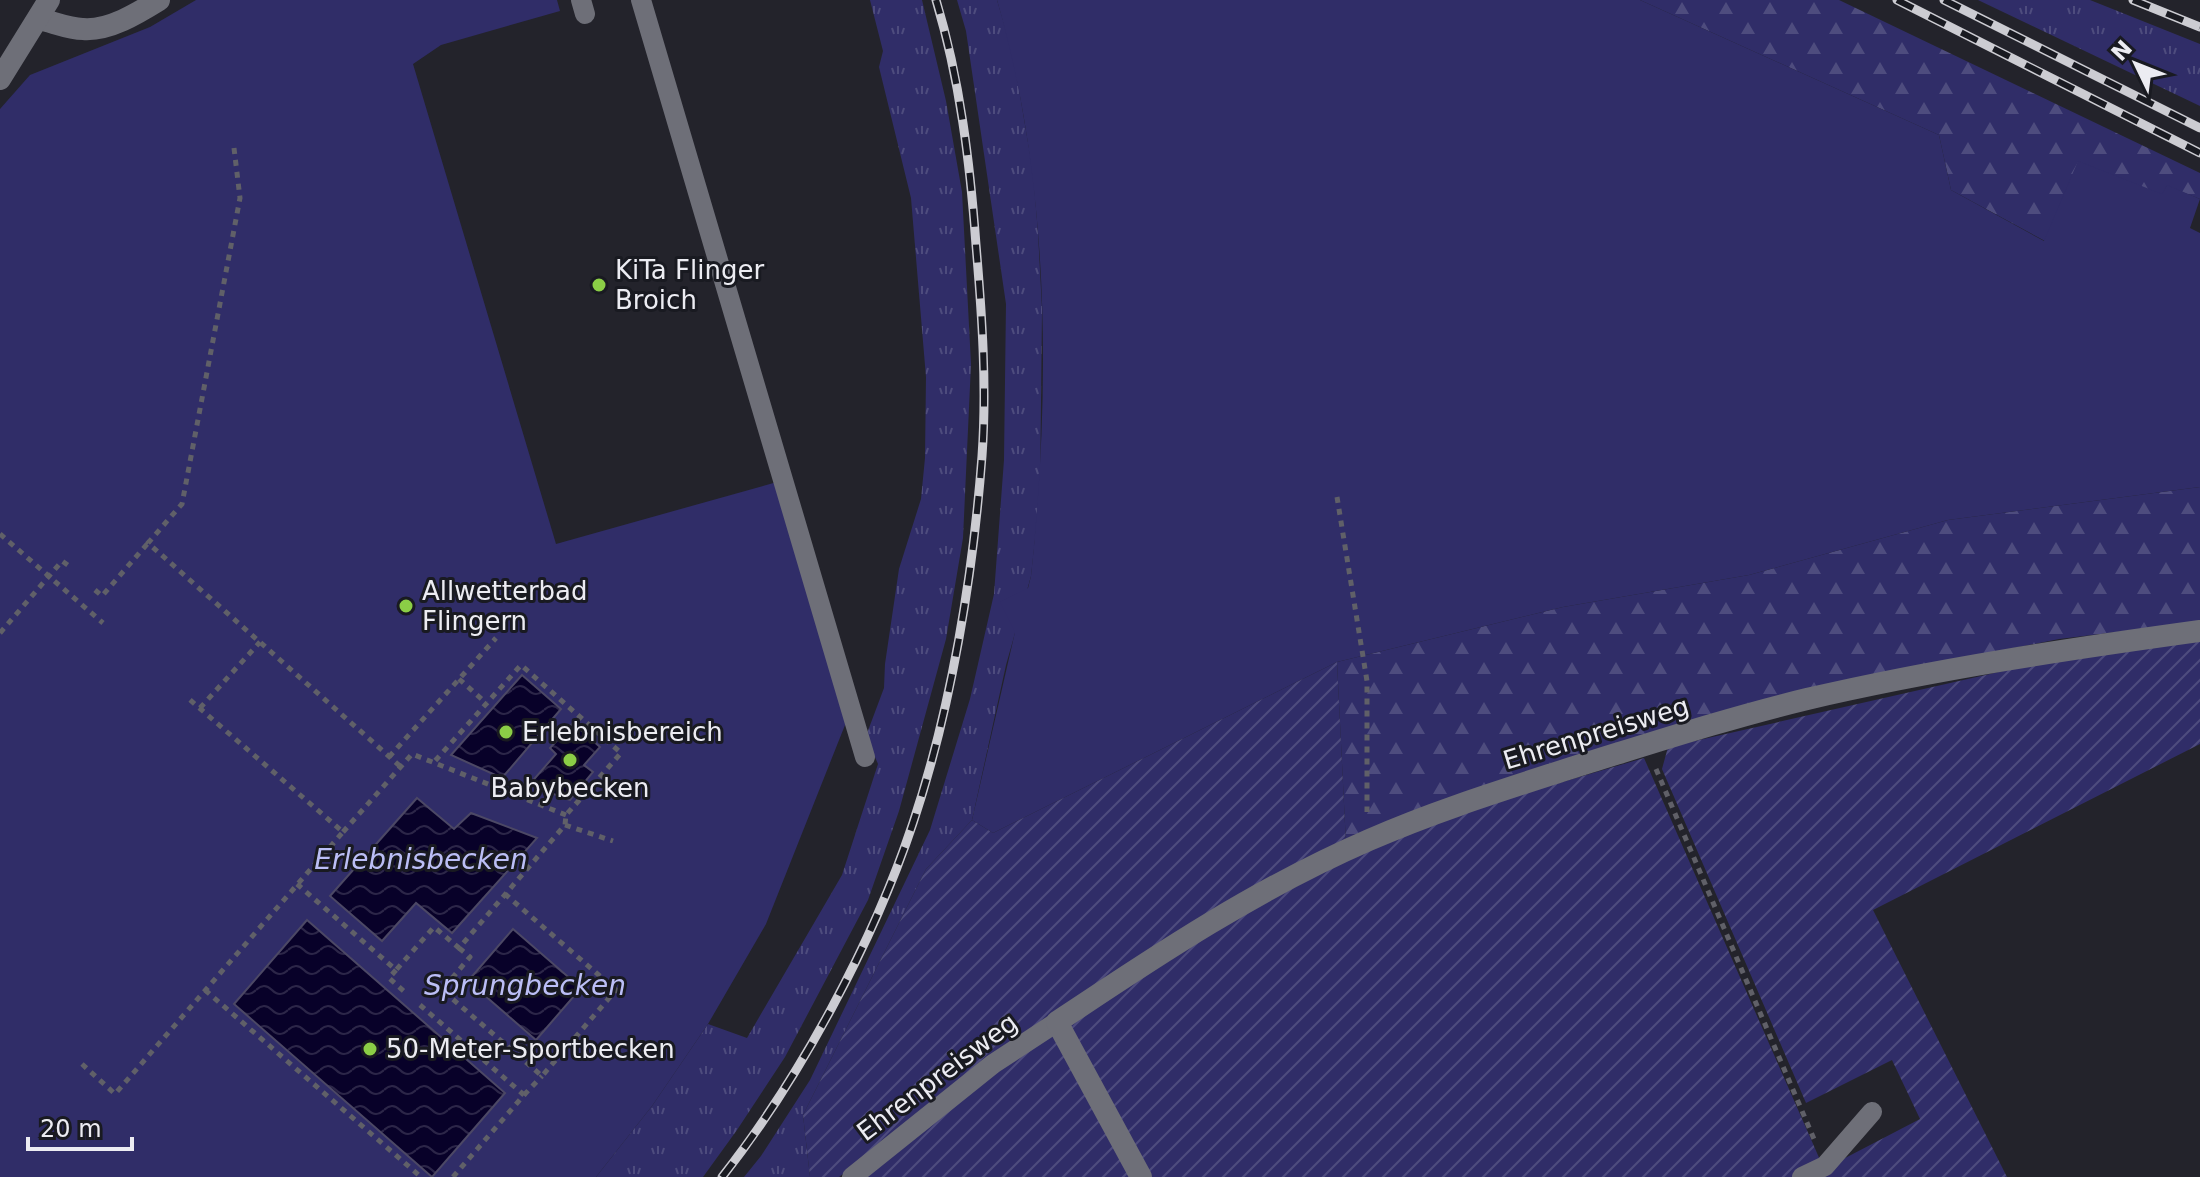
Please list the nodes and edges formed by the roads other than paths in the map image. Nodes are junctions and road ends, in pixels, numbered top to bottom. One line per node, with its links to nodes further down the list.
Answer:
1 (159, 0): 3 (street)
2 (641, 0): 6 (lane)
3 (44, 10): 4 (street)
4 (0, 79)
5 (2200, 631): 7 (street, Ehrenpreisweg)
6 (865, 757)
7 (1057, 1022): 9 (lane, Ehrenpreisweg); 10 (street, Ehrenpreisweg)
8 (1872, 1112): 11 (lane)
9 (852, 1177)
10 (1141, 1177)
11 (1802, 1177)

